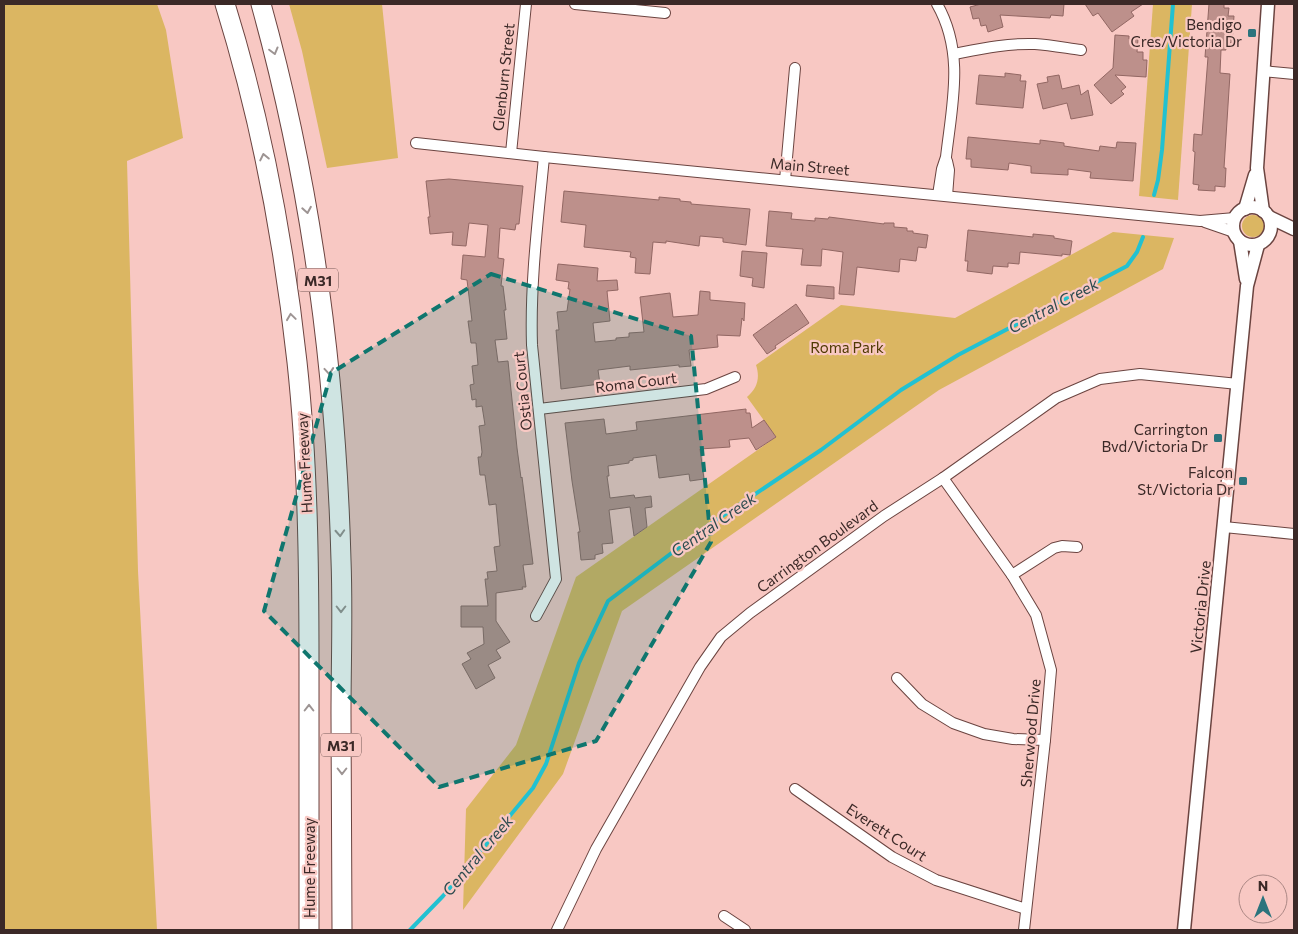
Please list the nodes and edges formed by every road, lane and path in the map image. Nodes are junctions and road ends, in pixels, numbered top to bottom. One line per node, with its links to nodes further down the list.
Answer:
1 (225, 4): 42 (highway, Hume Freeway / M31, one-way to 1)
2 (261, 4): 43 (highway, Hume Freeway / M31, one-way to 43)
3 (526, 4): 14 (street, Glenburn Street)
4 (574, 4): 7 (street)
5 (937, 4): 9 (street)
6 (1268, 4): 11 (street)
7 (665, 13)
8 (1081, 50): 9 (street)
9 (954, 54): 18 (street)
10 (796, 68): 17 (street)
11 (1264, 72): 12 (street); 16 (street)
12 (1294, 74)
13 (416, 143): 14 (street, Main Street)
14 (511, 153): 15 (street, Main Street)
15 (544, 157): 17 (street, Main Street); 30 (street, Ostia Court)
16 (1257, 168): 19 (street); 20 (street)
17 (785, 180): 18 (street, Main Street)
18 (943, 196): 22 (street, Main Street)
19 (1245, 209): 20 (street); 21 (street)
20 (1266, 214): 23 (street); 25 (street)
21 (1235, 218): 22 (street, Main Street); 24 (street)
22 (1200, 221): 24 (street, Main Street)
23 (1294, 231): 25 (street)
24 (1237, 236): 26 (street); 27 (street, Victoria Drive)
25 (1269, 236): 26 (street)
26 (1258, 244): 27 (street, Victoria Drive)
27 (1248, 286): 29 (street, Victoria Drive)
28 (735, 377): 30 (street, Roma Court)
29 (1238, 384): 31 (street, Carrington Boulevard); 32 (street, Victoria Drive)
30 (539, 409): 36 (street, Ostia Court)
31 (943, 478): 35 (street, Sherwood Drive); 44 (street, Carrington Boulevard)
32 (1224, 527): 33 (street); 47 (street, Victoria Drive)
33 (1294, 534)
34 (1077, 547): 35 (street)
35 (1012, 575): 38 (street, Sherwood Drive)
36 (536, 616)
37 (897, 678): 38 (street)
38 (1045, 740): 40 (street, Sherwood Drive)
39 (795, 788): 40 (street, Everett Court)
40 (1026, 909): 46 (street, Sherwood Drive)
41 (724, 916): 45 (street)
42 (309, 930)
43 (342, 930)
44 (557, 930)
45 (745, 930)
46 (1024, 930)
47 (1184, 930)

